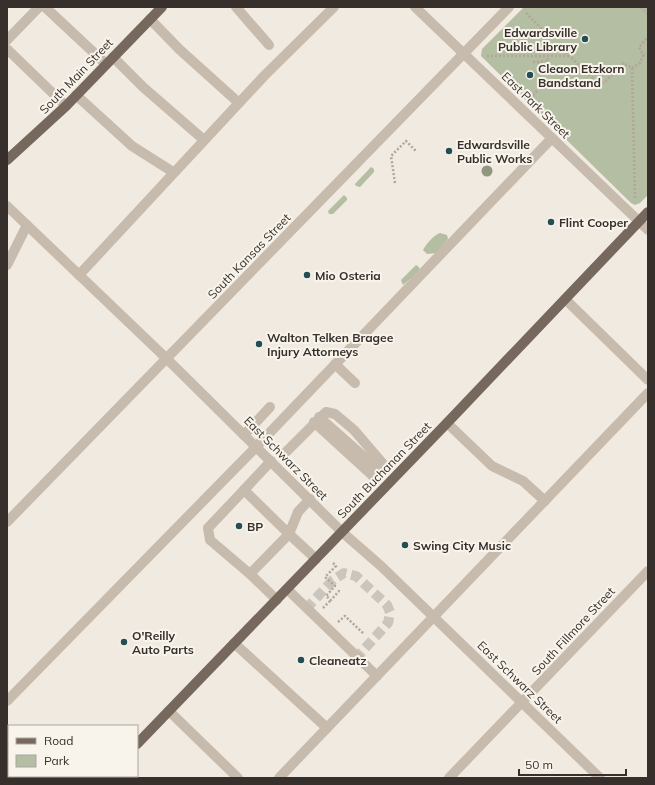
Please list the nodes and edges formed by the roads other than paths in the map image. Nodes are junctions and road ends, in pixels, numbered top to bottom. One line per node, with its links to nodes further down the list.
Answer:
1 (39, 7): 9 (street)
2 (45, 7): 13 (street)
3 (162, 7): 8 (main road, South Main Street)
4 (236, 7): 10 (street)
5 (334, 7): 15 (street)
6 (416, 7): 12 (street, East Park Street)
7 (509, 7): 12 (street, South Kansas Street)
8 (150, 19): 13 (main road, South Main Street); 15 (street)
9 (7, 40)
10 (269, 45)
11 (7, 49): 16 (street)
12 (463, 52): 17 (street, East Park Street); 29 (street, South Kansas Street)
13 (109, 60): 14 (main road, South Main Street); 18 (street)
14 (76, 95): 16 (main road, South Main Street); 20 (street)
15 (239, 103): 18 (street)
16 (66, 106): 19 (main road, South Main Street)
17 (552, 138): 23 (street, East Park Street); 30 (street)
18 (204, 140): 20 (street)
19 (7, 160)
20 (173, 172): 27 (street)
21 (7, 206): 24 (street, East Schwarz Street)
22 (648, 212): 23 (main road, South Buchanan Street)
23 (639, 221): 25 (street, East Park Street); 28 (main road, South Buchanan Street)
24 (27, 226): 26 (street); 27 (street, East Schwarz Street)
25 (648, 230)
26 (7, 265)
27 (78, 275): 29 (street, East Schwarz Street)
28 (565, 299): 31 (street); 36 (main road, South Buchanan Street)
29 (167, 359): 37 (street, East Schwarz Street); 44 (street, South Kansas Street)
30 (335, 364): 32 (street); 38 (street)
31 (648, 380)
32 (355, 383)
33 (648, 394): 43 (street)
34 (270, 407): 37 (street)
35 (317, 419): 35 (street); 39 (street)
36 (447, 423): 43 (street); 45 (main road, South Buchanan Street)
37 (244, 435): 38 (street, East Schwarz Street)
38 (256, 447): 40 (street, East Schwarz Street); 55 (street)
39 (284, 454)
40 (271, 461): 41 (street); 42 (street, East Schwarz Street)
41 (244, 490): 46 (street); 49 (street)
42 (310, 499): 45 (street, East Schwarz Street); 46 (street)
43 (545, 501): 52 (street)
44 (7, 522)
45 (342, 532): 47 (main road, South Buchanan Street); 52 (street, East Schwarz Street)
46 (289, 534): 47 (street); 49 (street)
47 (316, 559): 50 (main road, South Buchanan Street)
48 (648, 571): 56 (street, South Fillmore Street)
49 (250, 574): 51 (street)
50 (287, 589): 51 (main road, South Buchanan Street); 54 (street)
51 (277, 600): 53 (main road, South Buchanan Street)
52 (434, 617): 54 (street); 56 (street, East Schwarz Street)
53 (234, 643): 57 (main road, South Buchanan Street); 58 (street)
54 (377, 676): 58 (street)
55 (7, 701)
56 (523, 703): 62 (street, South Fillmore Street); 63 (street, East Schwarz Street)
57 (169, 711): 59 (main road, South Buchanan Street); 60 (street)
58 (327, 728): 61 (street)
59 (138, 743)
60 (238, 778)
61 (279, 778)
62 (449, 778)
63 (600, 778)

